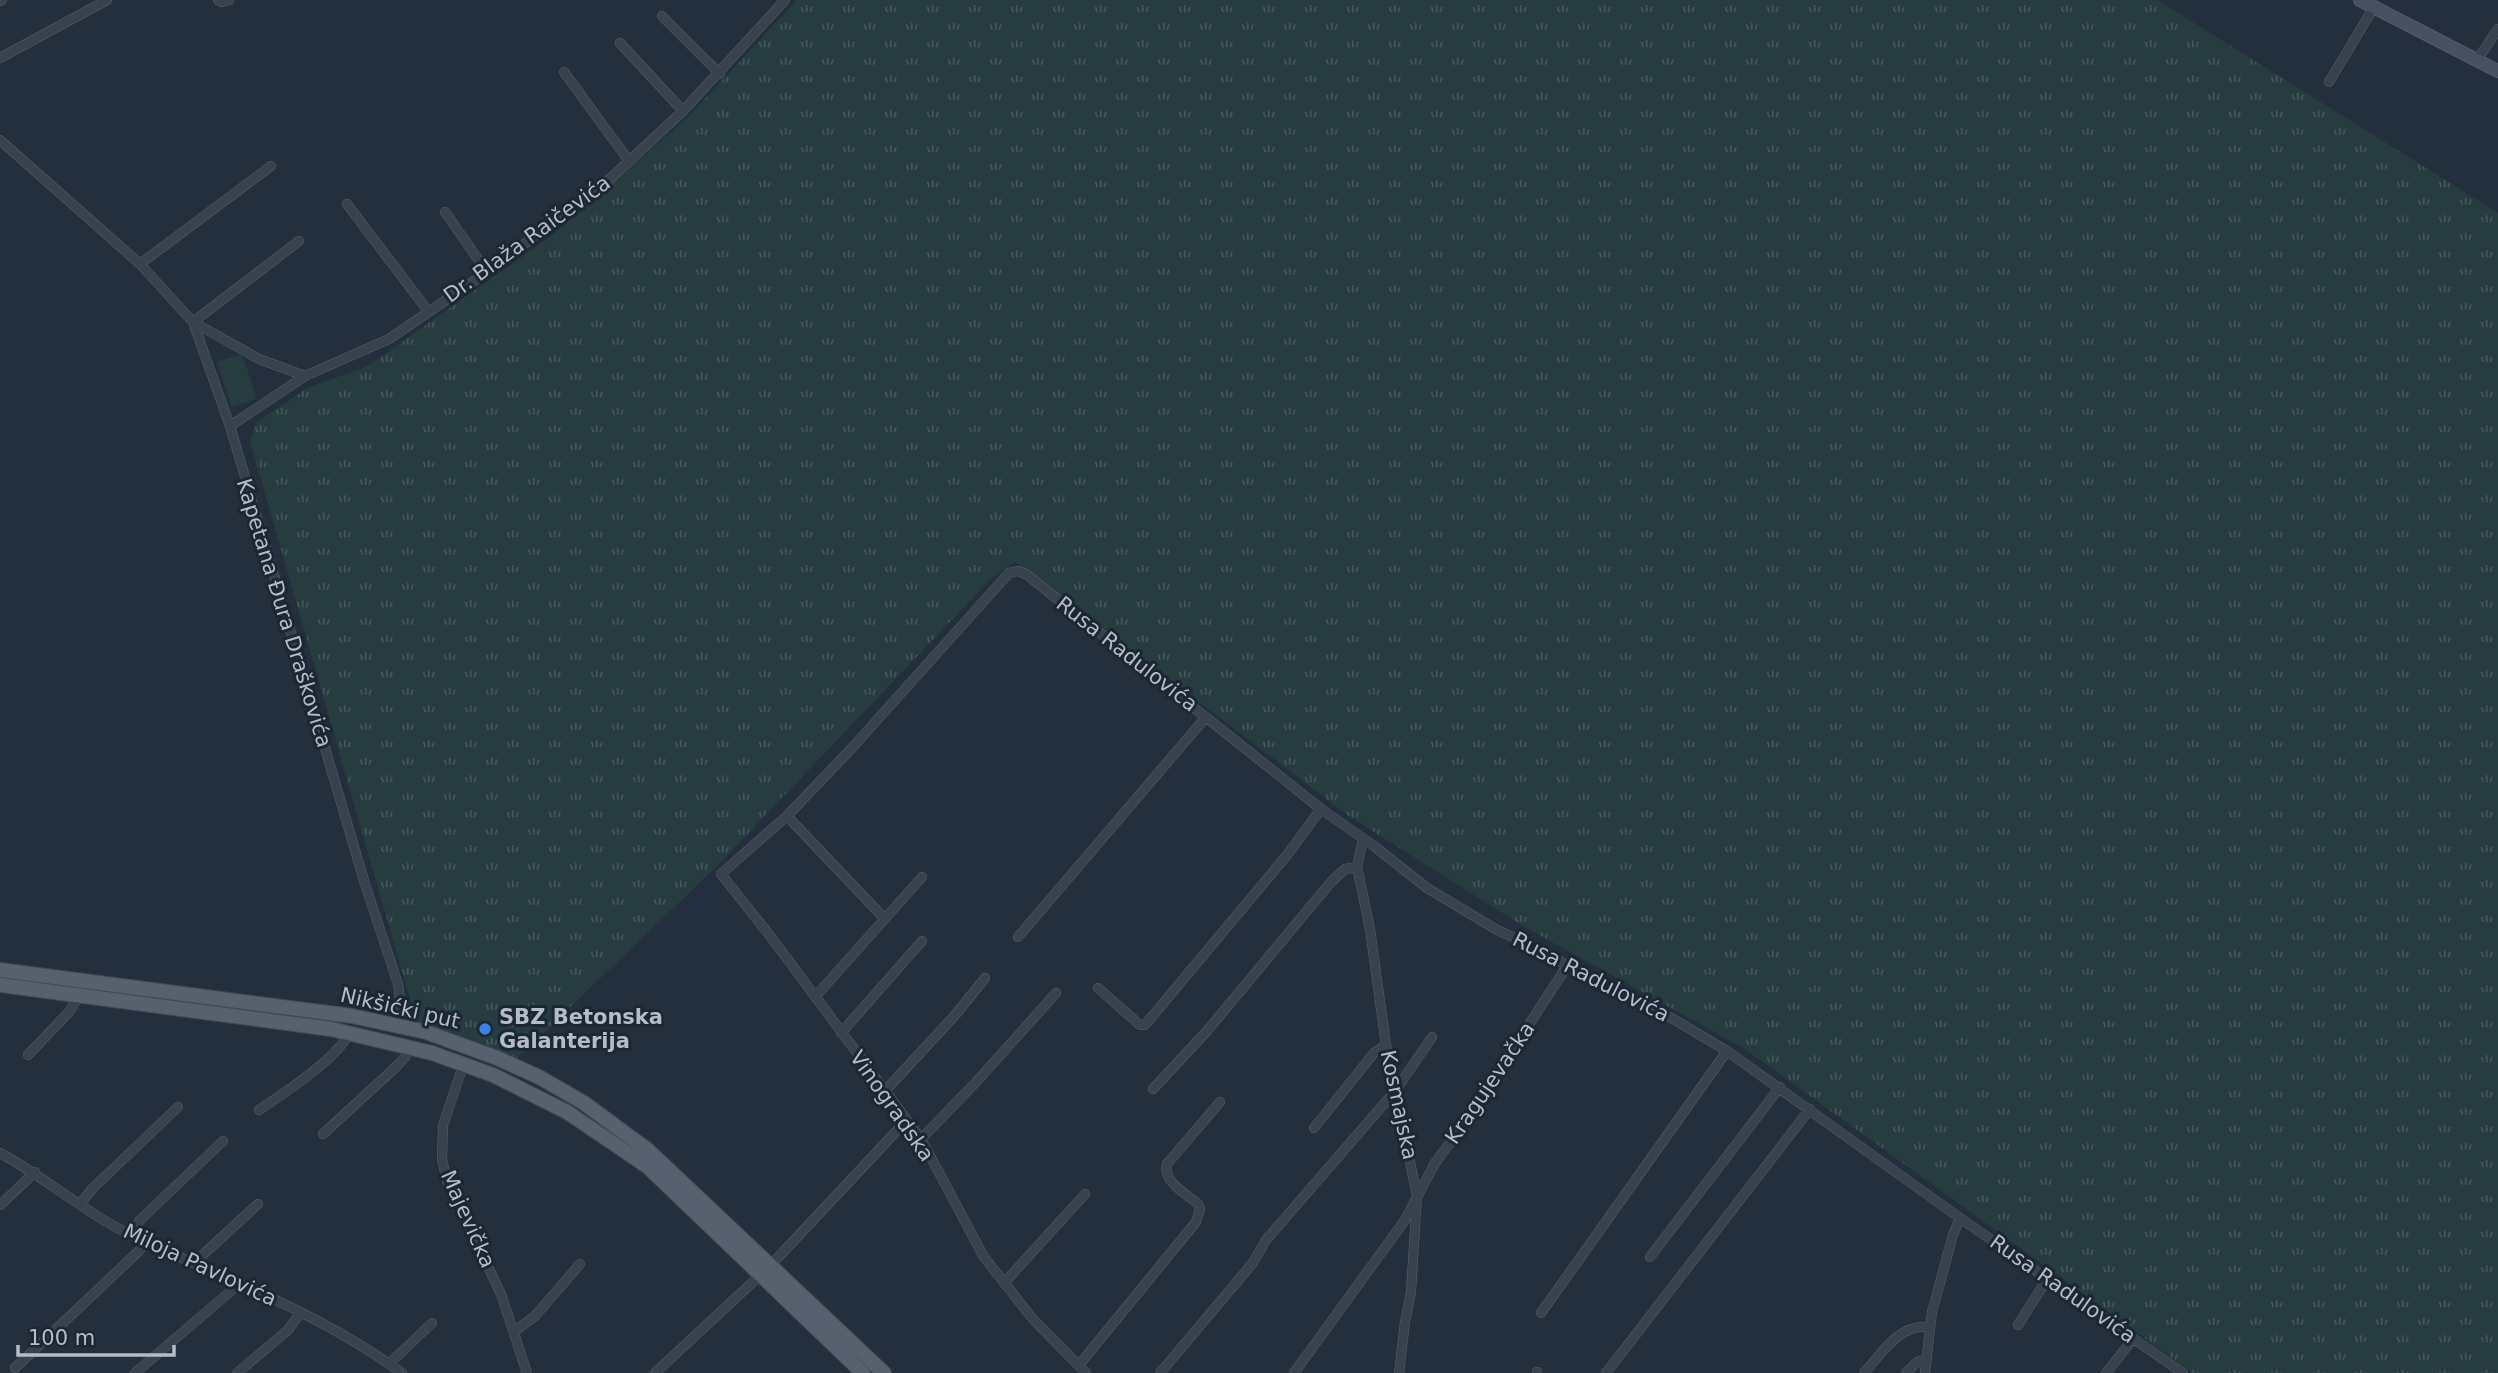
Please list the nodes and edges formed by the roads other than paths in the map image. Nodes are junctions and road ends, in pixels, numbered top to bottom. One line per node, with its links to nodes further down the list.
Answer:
1 (107, 0): 10 (street)
2 (218, 0): 3 (street)
3 (229, 0)
4 (785, 0): 14 (street, Dr. Blaža Raičevića)
5 (2360, 0): 6 (main road)
6 (2374, 7): 11 (main road); 15 (street)
7 (662, 16): 14 (street)
8 (2498, 29): 11 (street)
9 (620, 43): 16 (street)
10 (0, 58)
11 (2477, 60): 12 (main road)
12 (2498, 71)
13 (564, 72): 18 (street)
14 (720, 74): 16 (street, Dr. Blaža Raičevića)
15 (2329, 82)
16 (683, 111): 18 (street, Dr. Blaža Raičevića)
17 (0, 140): 23 (street)
18 (629, 161): 24 (street, Dr. Blaža Raičevića)
19 (271, 166): 23 (street)
20 (347, 204): 25 (street)
21 (445, 212): 24 (street)
22 (299, 241): 26 (street)
23 (140, 264): 26 (street)
24 (487, 272): 25 (street, Dr. Blaža Raičevića)
25 (428, 311): 27 (street, Dr. Blaža Raičevića)
26 (193, 322): 27 (street); 28 (street, Kapetana Đura Draškovića)
27 (305, 376): 28 (street, Dr. Blaža Raičevića)
28 (230, 426): 46 (street, Kapetana Đura Draškovića)
29 (1206, 717): 30 (street, Rusa Radulovića); 31 (street, Rusa Radulovića); 36 (street)
30 (1321, 809): 32 (street, Rusa Radulovića); 42 (street)
31 (787, 816): 35 (street); 45 (street, Vinogradska)
32 (1363, 838): 33 (street, Kosmajska); 38 (street, Rusa Radulovića)
33 (1357, 867): 50 (street, Kosmajska); 56 (street)
34 (922, 877): 35 (street)
35 (884, 918): 45 (street)
36 (1018, 937)
37 (922, 941): 48 (street)
38 (1567, 966): 52 (street, Rusa Radulovića); 71 (street, Kragujevačka)
39 (0, 970): 46 (main road, Nikšićki put)
40 (985, 978): 58 (street)
41 (0, 985): 44 (main road)
42 (1098, 988)
43 (1056, 993): 66 (street)
44 (80, 995): 47 (main road); 53 (street)
45 (815, 997): 48 (street, Vinogradska)
46 (400, 1025): 81 (main road, Nikšićki put)
47 (349, 1033): 51 (main road); 62 (street)
48 (841, 1033): 58 (street, Vinogradska)
49 (1432, 1037): 57 (street)
50 (1386, 1045): 57 (street, Kosmajska); 64 (street)
51 (410, 1047): 54 (main road); 65 (street)
52 (1727, 1051): 55 (street, Rusa Radulovića); 86 (street)
53 (28, 1055)
54 (464, 1063): 81 (main road); 90 (street, Majevička)
55 (1780, 1087): 61 (street, Rusa Radulovića); 78 (street)
56 (1153, 1089)
57 (1396, 1090): 71 (street, Kosmajska); 104 (street)
58 (884, 1091): 63 (street, Vinogradska)
59 (1220, 1102): 94 (street)
60 (178, 1107): 72 (street)
61 (1810, 1108): 75 (street, Rusa Radulovića); 107 (street)
62 (260, 1110)
63 (906, 1121): 66 (street, Vinogradska); 81 (street)
64 (1314, 1128)
65 (323, 1134)
66 (921, 1139): 84 (street, Vinogradska)
67 (223, 1141): 76 (street)
68 (0, 1153): 69 (street, Miloja Pavlovića)
69 (35, 1172): 72 (street, Miloja Pavlovića); 74 (street)
70 (1085, 1194): 84 (street)
71 (1417, 1196): 105 (street, Kragujevačka); 106 (street, Kosmajska)
72 (80, 1203): 76 (street, Miloja Pavlovića)
73 (258, 1204): 79 (street)
74 (0, 1205)
75 (1960, 1218): 82 (street, Rusa Radulovića); 89 (street)
76 (131, 1234): 77 (street, Miloja Pavlovića)
77 (146, 1241): 79 (street, Miloja Pavlovića); 95 (street)
78 (1650, 1256)
79 (195, 1262): 83 (street, Miloja Pavlovića)
80 (580, 1264): 90 (street)
81 (766, 1270): 100 (street); 101 (main road); 102 (main road, Nikšićki put)
82 (2047, 1279): 88 (street); 91 (street, Rusa Radulovića)
83 (238, 1281): 85 (street, Miloja Pavlovića); 96 (street)
84 (1004, 1283): 94 (street, Vinogradska)
85 (301, 1312): 93 (street, Miloja Pavlovića); 97 (street)
86 (1541, 1313)
87 (432, 1323): 93 (street)
88 (2018, 1325)
89 (1929, 1326): 92 (street); 108 (street)
90 (515, 1331): 99 (street, Majevička)
91 (2133, 1339): 111 (street); 112 (street, Rusa Radulovića)
92 (1927, 1359): 109 (street); 110 (street)
93 (389, 1364): 98 (street, Miloja Pavlovića)
94 (1079, 1365): 103 (street, Vinogradska)
95 (15, 1368)
96 (135, 1373)
97 (237, 1373)
98 (402, 1373)
99 (527, 1373)
100 (655, 1373)
101 (863, 1373)
102 (884, 1373)
103 (1086, 1373)
104 (1160, 1373)
105 (1294, 1373)
106 (1399, 1373)
107 (1606, 1373)
108 (1864, 1373)
109 (1906, 1373)
110 (1925, 1373)
111 (2106, 1373)
112 (2183, 1373)

